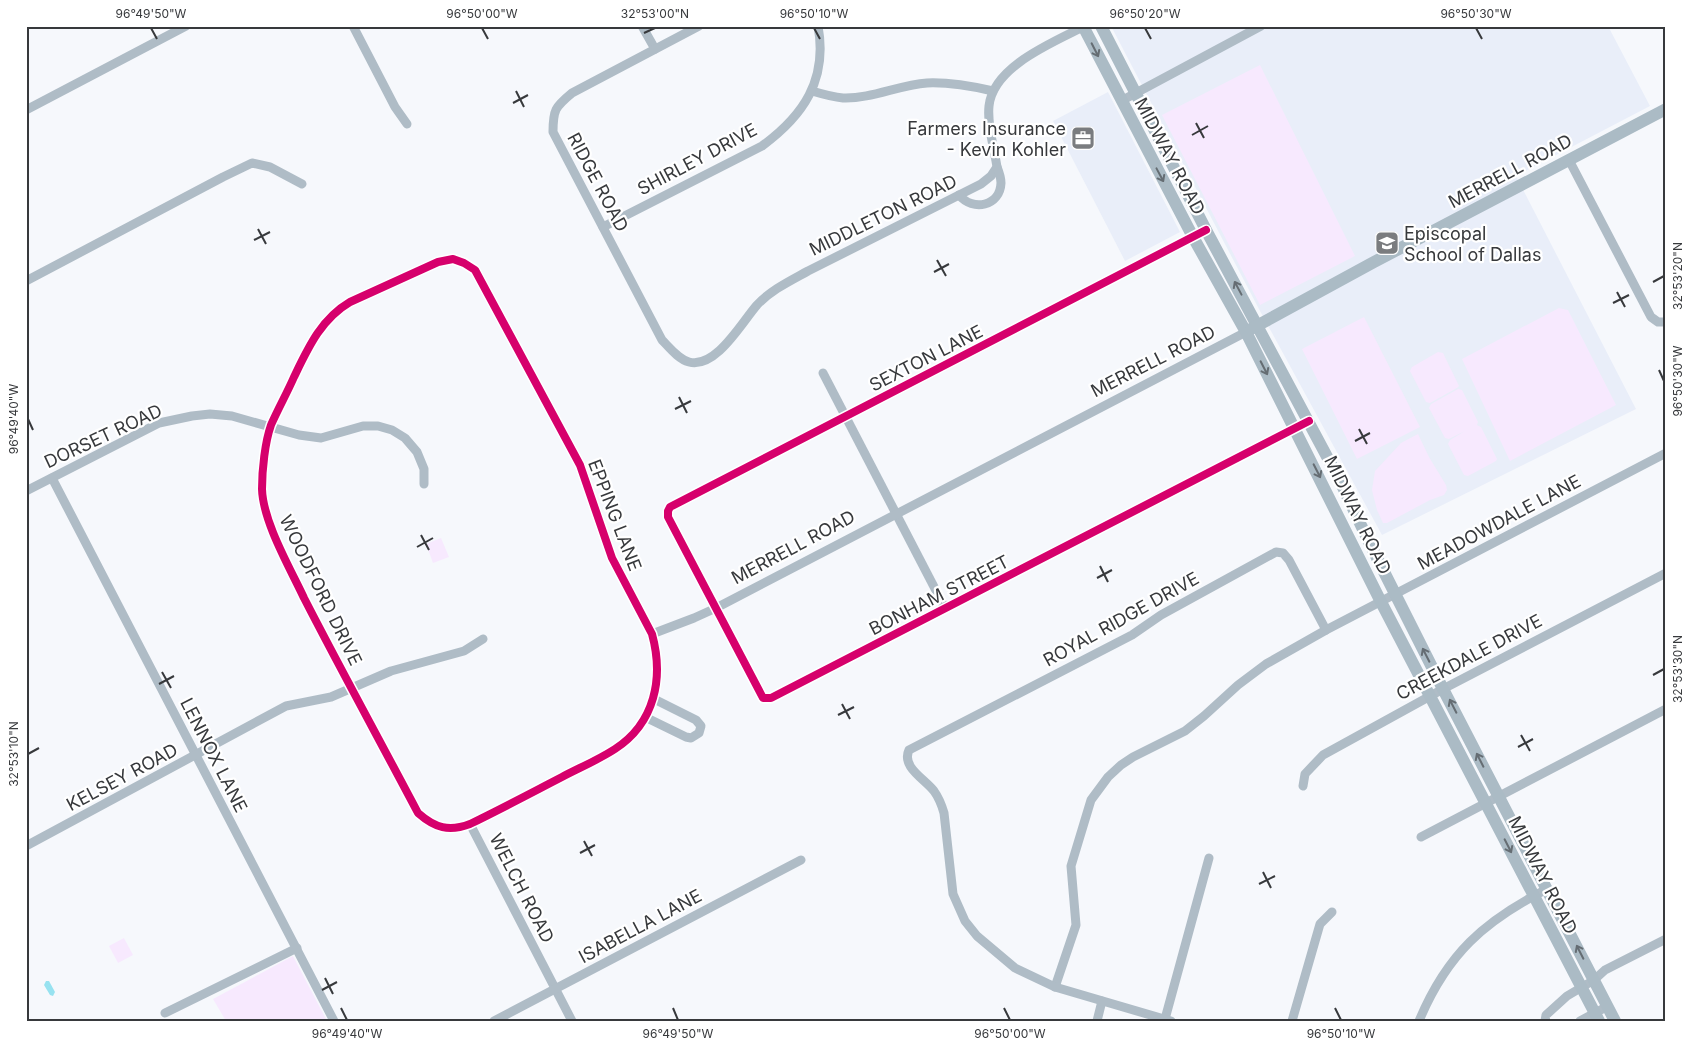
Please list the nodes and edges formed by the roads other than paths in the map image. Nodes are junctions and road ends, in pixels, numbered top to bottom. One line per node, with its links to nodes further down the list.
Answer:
1 (186, 26): 14 (street)
2 (353, 26): 16 (street)
3 (642, 26): 9 (street)
4 (699, 26): 9 (street, RIDGE ROAD)
5 (818, 26): 11 (street, SHIRLEY DRIVE)
6 (1101, 26): 12 (main road, MIDWAY ROAD)
7 (1261, 26): 12 (street)
8 (1084, 27): 10 (street); 13 (main road, MIDWAY ROAD, one-way to 13)
9 (655, 49): 23 (street, RIDGE ROAD)
10 (993, 90): 11 (street); 20 (street)
11 (812, 91): 23 (street, SHIRLEY DRIVE)
12 (1134, 94): 13 (street); 17 (main road, MIDWAY ROAD)
13 (1121, 101): 18 (main road, MIDWAY ROAD)
14 (26, 110)
15 (1665, 111): 19 (main road, MERRELL ROAD)
16 (407, 124)
17 (1162, 147): 18 (main road); 24 (main road, MIDWAY ROAD)
18 (1148, 153): 25 (main road, MIDWAY ROAD, one-way to 25)
19 (1569, 160): 28 (street); 29 (main road, MERRELL ROAD)
20 (997, 167): 22 (street, MIDDLETON ROAD); 22 (street)
21 (302, 184): 26 (street)
22 (959, 195): 31 (street, MIDDLETON ROAD)
23 (603, 227): 31 (street, RIDGE ROAD)
24 (1206, 230): 25 (street, SEXTON LANE); 29 (main road, MIDWAY ROAD, one-way to 24)
25 (1193, 237): 30 (main road, MIDWAY ROAD); 33 (street, SEXTON LANE)
26 (26, 281)
27 (481, 281): 35 (street, WOODFORD DRIVE); 49 (street, EPPING LANE)
28 (1662, 322)
29 (1257, 325): 30 (main road, MERRELL ROAD); 34 (main road, MIDWAY ROAD)
30 (1246, 332): 36 (main road, MIDWAY ROAD, one-way to 36); 41 (street, MERRELL ROAD)
31 (680, 357)
32 (823, 373): 33 (street)
33 (846, 416): 41 (street); 42 (street, SEXTON LANE)
34 (1308, 421): 36 (street, BONHAM STREET); 44 (main road, MIDWAY ROAD)
35 (270, 426): 38 (street, DORSET ROAD); 39 (street, DORSET ROAD); 52 (street, WOODFORD DRIVE)
36 (1295, 428): 45 (main road, MIDWAY ROAD, one-way to 45); 47 (street, BONHAM STREET)
37 (1666, 452): 44 (street, MEADOWDALE LANE)
38 (52, 478): 40 (street, DORSET ROAD); 57 (street, LENNOX LANE)
39 (424, 484)
40 (26, 491)
41 (897, 513): 46 (street, MERRELL ROAD); 47 (street)
42 (668, 518): 46 (street, BONHAM STREET)
43 (1666, 573): 51 (street, CREEKDALE DRIVE)
44 (1396, 595): 45 (street, MEADOWDALE LANE); 51 (main road, MIDWAY ROAD, one-way to 44)
45 (1382, 602): 48 (street, MEADOWDALE LANE); 53 (main road, MIDWAY ROAD)
46 (716, 608): 47 (street, BONHAM STREET); 49 (street, MERRELL ROAD)
47 (945, 608)
48 (1326, 630): 73 (street, MEADOWDALE LANE); 73 (street, ROYAL RIDGE DRIVE)
49 (652, 634): 54 (street, EPPING LANE)
50 (483, 639): 52 (street, KELSEY ROAD)
51 (1443, 688): 53 (street, CREEKDALE DRIVE); 59 (main road, MIDWAY ROAD, one-way to 51)
52 (352, 689): 57 (street, KELSEY ROAD); 61 (street, WOODFORD DRIVE)
53 (1430, 696): 58 (street, CREEKDALE DRIVE); 60 (main road, MIDWAY ROAD)
54 (654, 699): 56 (street, EPPING LANE); 56 (street)
55 (1666, 708): 59 (street)
56 (645, 717): 61 (street, EPPING LANE)
57 (196, 756): 63 (street, KELSEY ROAD); 70 (street, LENNOX LANE)
58 (1303, 786)
59 (1499, 796): 60 (street); 66 (main road, MIDWAY ROAD)
60 (1486, 803): 62 (street); 67 (main road, MIDWAY ROAD, one-way to 67)
61 (470, 824): 74 (street, WELCH ROAD)
62 (1421, 837)
63 (26, 846)
64 (1209, 858): 79 (street)
65 (801, 860): 74 (street, ISABELLA LANE)
66 (1547, 889): 67 (street); 71 (main road, MIDWAY ROAD, one-way to 66)
67 (1534, 896): 72 (main road, MIDWAY ROAD); 85 (street)
68 (1332, 912): 84 (street)
69 (1666, 939): 71 (street)
70 (296, 948): 77 (street); 80 (street, LENNOX LANE)
71 (1594, 980): 72 (street); 76 (main road, MIDWAY ROAD)
72 (1581, 986): 78 (main road, MIDWAY ROAD); 86 (street)
73 (1054, 988): 75 (street)
74 (555, 989): 81 (street, ISABELLA LANE); 82 (street, WELCH ROAD)
75 (1102, 1002): 79 (street); 83 (street)
76 (1608, 1006): 78 (street); 88 (main road, MIDWAY ROAD)
77 (165, 1013)
78 (1597, 1017): 87 (street)
79 (1168, 1020)
80 (334, 1021)
81 (494, 1021)
82 (572, 1021)
83 (1097, 1021)
84 (1292, 1021)
85 (1419, 1021)
86 (1544, 1021)
87 (1580, 1021)
88 (1615, 1021)

